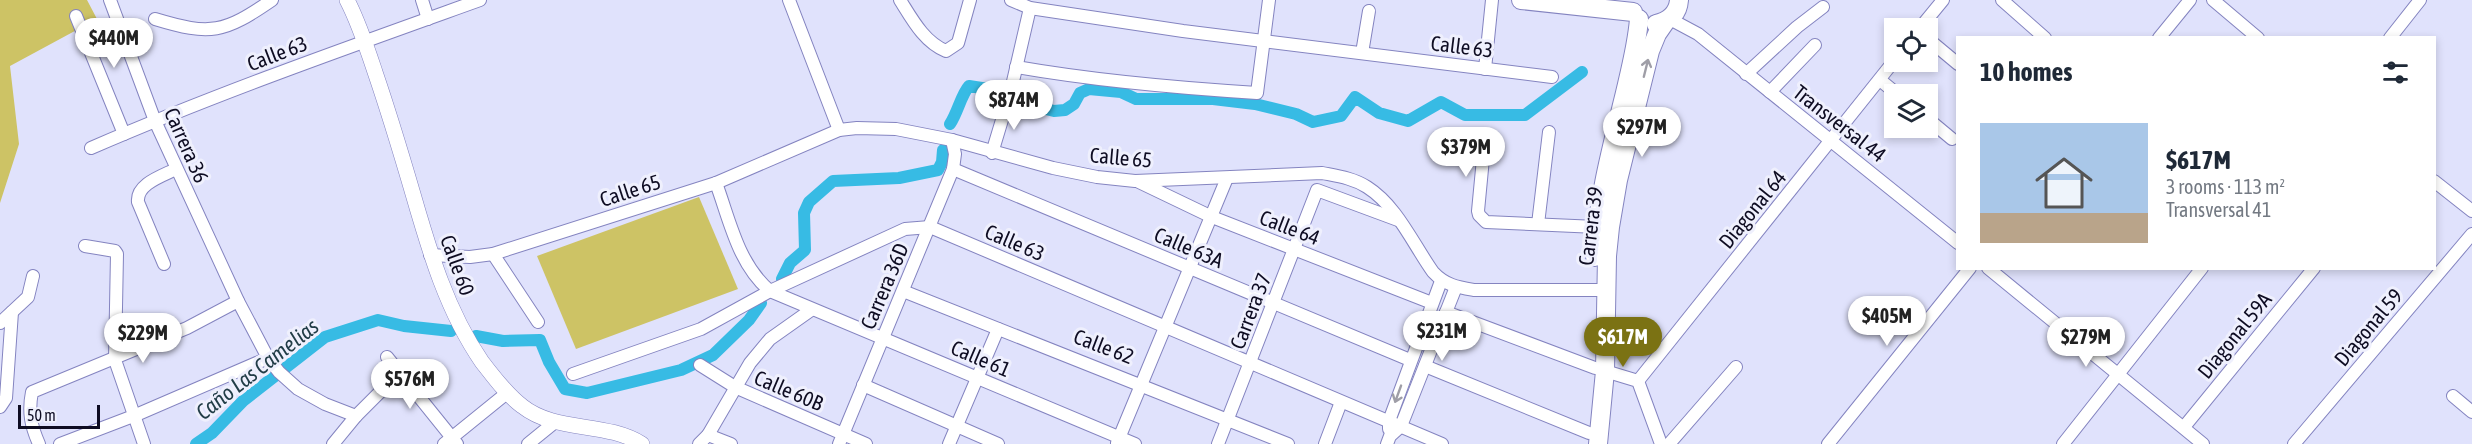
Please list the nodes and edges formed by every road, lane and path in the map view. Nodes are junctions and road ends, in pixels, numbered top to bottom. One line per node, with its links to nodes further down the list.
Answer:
1 (110, 0): 45 (street, Carrera 36)
2 (272, 0): 25 (street)
3 (347, 0): 31 (street, Calle 60)
4 (422, 0): 26 (street)
5 (477, 0): 26 (street, Calle 63)
6 (789, 0): 47 (street)
7 (900, 0): 8 (street)
8 (970, 0)
9 (1011, 0): 18 (street, Calle 63)
10 (1269, 0): 32 (street)
11 (1492, 0): 38 (street)
12 (1521, 0): 20 (main road)
13 (2002, 0): 27 (street)
14 (2190, 0): 28 (street)
15 (2213, 0): 29 (street)
16 (2420, 0): 30 (street)
17 (1941, 1): 24 (street)
18 (1030, 8): 32 (street, Calle 63); 37 (street)
19 (1823, 8): 40 (street)
20 (1634, 10): 22 (main road); 67 (main road, Carrera 39)
21 (1369, 11): 35 (street)
22 (1673, 11): 40 (street, Transversal 44); 83 (main road, Carrera 39, one-way to 22)
23 (76, 16): 49 (street)
24 (1928, 18)
25 (155, 19)
26 (428, 19): 31 (street, Calle 63)
27 (2043, 36)
28 (2161, 36)
29 (2256, 36)
30 (2392, 36)
31 (364, 41): 45 (street, Calle 63); 73 (street, Calle 60)
32 (1263, 41): 35 (street, Calle 63); 37 (street)
33 (1815, 45): 44 (street)
34 (1938, 47): 36 (street)
35 (1362, 53): 38 (street, Calle 63)
36 (1956, 62)
37 (1016, 67): 55 (street)
38 (1485, 69): 41 (street, Calle 63)
39 (1886, 72): 42 (street, Diagonal 64)
40 (1746, 74): 44 (street, Transversal 44)
41 (1552, 77)
42 (1880, 80): 43 (street); 52 (street, Diagonal 64)
43 (1885, 84)
44 (1770, 92): 52 (street, Transversal 44)
45 (154, 121): 49 (street, Calle 63); 56 (street, Carrera 36)
46 (1938, 127): 50 (street)
47 (839, 130): 51 (street, Calle 65); 60 (street, Calle 65)
48 (1549, 132): 65 (street)
49 (124, 134): 53 (street, Calle 63)
50 (1952, 139)
51 (952, 140): 55 (street, Calle 65); 57 (street, Carrera 36D)
52 (1833, 140): 69 (street, Transversal 44); 110 (street, Diagonal 64)
53 (91, 148)
54 (1484, 148): 65 (street)
55 (992, 153): 59 (street, Calle 65)
56 (176, 169): 74 (street); 86 (street, Carrera 36)
57 (953, 169): 66 (street, Carrera 36D); 75 (street, Calle 63A)
58 (1227, 178): 59 (street, Calle 65); 63 (street); 64 (street, Calle 65)
59 (1135, 181): 63 (street, Calle 64)
60 (716, 183): 72 (street, Calle 65); 84 (street)
61 (2436, 183): 62 (street)
62 (2472, 211)
63 (1212, 217): 71 (street, Calle 64); 75 (street)
64 (1400, 221): 71 (street, Carrera 37); 81 (street, Calle 65)
65 (1538, 224): 67 (street)
66 (930, 227): 84 (street); 85 (street, Carrera 36D); 94 (street, Calle 63)
67 (1597, 227): 83 (main road, Carrera 39)
68 (2472, 234): 155 (street, Diagonal 59)
69 (1956, 241)
70 (85, 246): 99 (street)
71 (1294, 250): 87 (street, Carrera 37); 88 (street, Calle 64)
72 (493, 254): 73 (street, Calle 65); 92 (street)
73 (430, 255): 114 (street, Calle 60)
74 (164, 264)
75 (1189, 268): 87 (street, Calle 63A); 94 (street)
76 (1968, 270): 152 (street)
77 (1990, 270): 108 (street)
78 (2200, 270): 108 (street)
79 (2312, 270): 126 (street, Diagonal 59A)
80 (33, 276): 90 (street)
81 (1441, 281): 82 (street); 88 (street)
82 (1456, 287): 83 (street); 91 (street)
83 (1601, 290): 105 (main road, Carrera 39)
84 (770, 291): 89 (street); 107 (street)
85 (903, 291): 95 (street, Calle 62); 96 (street, Carrera 36D)
86 (238, 302): 98 (street, Carrera 36); 99 (street)
87 (1274, 303): 100 (street, Calle 63A); 101 (street, Carrera 37)
88 (1432, 303): 100 (street)
89 (812, 310): 96 (street, Calle 61); 113 (street)
90 (12, 312): 93 (street); 117 (street)
91 (1446, 312): 103 (street); 105 (street)
92 (538, 322)
93 (0, 323)
94 (1166, 326): 101 (street, Calle 63); 112 (street)
95 (998, 329): 109 (street); 112 (street, Calle 62)
96 (883, 338): 109 (street, Calle 61); 111 (street, Carrera 36D)
97 (387, 357): 106 (street)
98 (268, 358): 119 (street); 120 (street, Carrera 36)
99 (115, 360): 119 (street); 135 (street)
100 (1410, 360): 122 (street, one-way to 122)
101 (1251, 362): 116 (street, Calle 63); 121 (street, Carrera 37)
102 (700, 365): 113 (street, Calle 60B)
103 (1425, 366): 125 (street); 131 (street)
104 (1736, 367): 151 (street)
105 (1600, 370): 110 (street); 131 (main road, Carrera 39)
106 (399, 374): 120 (street); 133 (street)
107 (573, 374)
108 (2117, 374): 126 (street); 153 (street)
109 (978, 377): 124 (street); 132 (street, Calle 61)
110 (1638, 381): 150 (street)
111 (863, 385): 124 (street); 129 (street, Carrera 36D)
112 (1141, 385): 121 (street, Calle 62); 132 (street)
113 (735, 387): 127 (street); 129 (street, Calle 60B)
114 (507, 393): 123 (street, Calle 60); 133 (street)
115 (2453, 396): 118 (street)
116 (1341, 402): 122 (street, Calle 63); 148 (street)
117 (0, 407)
118 (2472, 412)
119 (136, 415): 134 (street); 136 (street)
120 (356, 416): 137 (street)
121 (1228, 419): 146 (street, Carrera 37); 147 (street, Calle 62)
122 (1389, 421): 125 (street, Calle 63); 130 (street)
123 (555, 422): 128 (street, Calle 60); 138 (street)
124 (957, 426): 143 (street); 144 (street)
125 (1401, 426): 130 (street); 149 (street, Calle 63)
126 (2184, 427): 154 (street)
127 (708, 435): 140 (street); 141 (street)
128 (618, 439): 139 (street, Calle 60)
129 (841, 439): 142 (street, Calle 60B)
130 (1389, 440)
131 (1591, 440)
132 (1118, 441): 145 (street, Calle 61)
133 (451, 442)
134 (67, 443)
135 (39, 444)
136 (144, 444)
137 (333, 444)
138 (528, 444)
139 (642, 444)
140 (699, 444)
141 (731, 444)
142 (866, 444)
143 (949, 444)
144 (998, 444)
145 (1135, 444)
146 (1218, 444)
147 (1288, 444)
148 (1325, 444)
149 (1442, 444)
150 (1661, 444)
151 (1669, 444)
152 (1828, 444)
153 (2063, 444)
154 (2203, 444)
155 (2294, 444)

